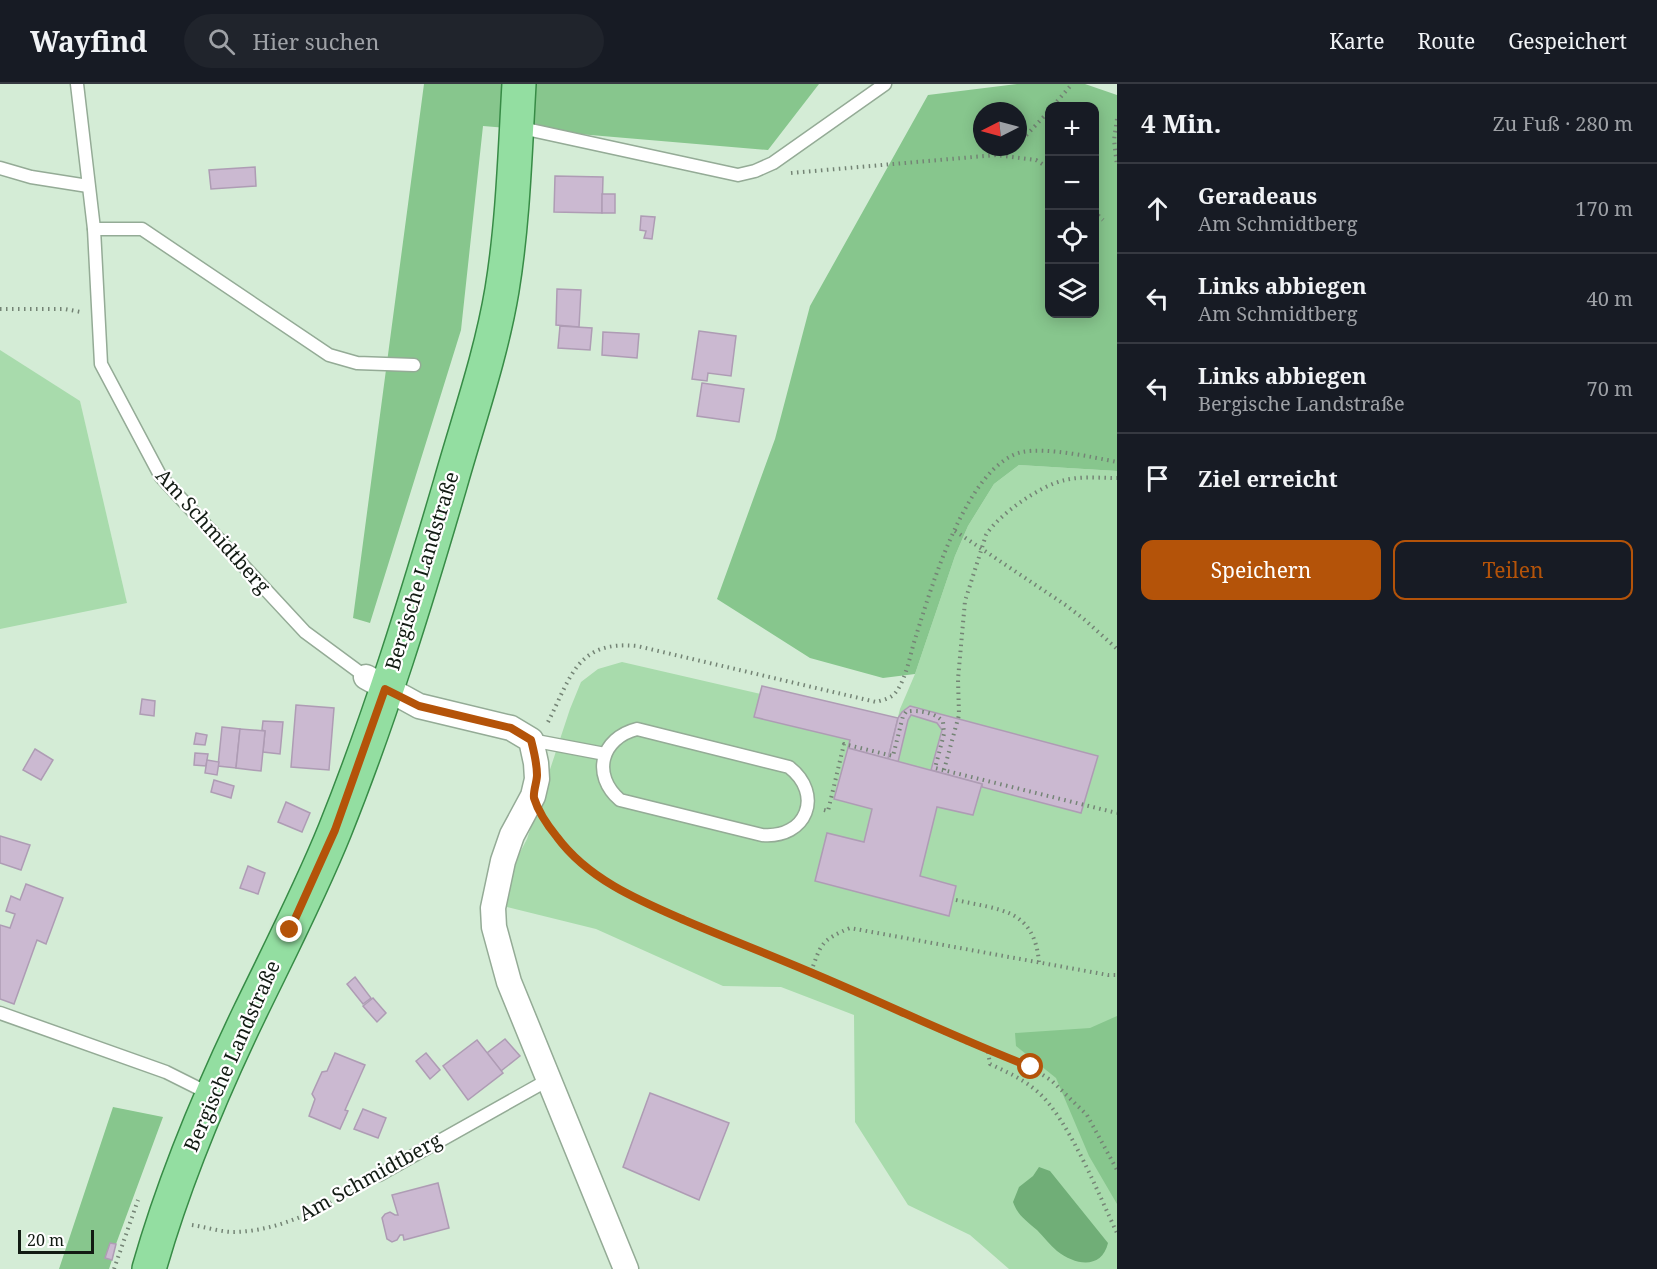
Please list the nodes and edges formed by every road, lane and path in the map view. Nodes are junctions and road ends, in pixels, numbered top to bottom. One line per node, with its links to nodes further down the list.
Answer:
1 (77, 84): 16 (lane, Am Schmidtberg)
2 (519, 84): 8 (main road, Bergische Landstraße)
3 (885, 84): 15 (lane)
4 (1072, 84): 5 (path)
5 (1056, 102)
6 (1045, 115): 9 (path)
7 (1117, 119): 13 (path)
8 (516, 126): 15 (lane); 28 (main road, Bergische Landstraße)
9 (1027, 134)
10 (985, 156): 15 (path)
11 (1004, 156): 12 (path)
12 (1045, 166)
13 (1117, 166)
14 (0, 168): 16 (lane)
15 (755, 171)
16 (88, 186): 19 (lane, Am Schmidtberg)
17 (1099, 216): 18 (path)
18 (1102, 220)
19 (93, 229): 21 (lane, Am Schmidtberg); 22 (lane)
20 (0, 309): 21 (path)
21 (97, 315): 28 (lane, Am Schmidtberg)
22 (414, 365)
23 (1117, 462): 25 (path)
24 (1117, 478): 26 (path)
25 (955, 531): 26 (path); 29 (path)
26 (981, 547): 27 (path); 31 (path)
27 (1117, 649)
28 (376, 683): 29 (street, Am Schmidtberg); 42 (main road, Bergische Landstraße)
29 (531, 740): 30 (lane); 32 (street)
30 (605, 754): 33 (lane); 33 (lane)
31 (944, 770): 33 (path); 34 (path)
32 (534, 796): 37 (path); 41 (street)
33 (807, 806)
34 (1117, 813)
35 (956, 900): 36 (path)
36 (1039, 962): 37 (path); 38 (path)
37 (811, 972): 40 (path)
38 (1117, 975)
39 (0, 1013): 42 (lane)
40 (988, 1051): 43 (path); 46 (path)
41 (548, 1080): 44 (lane, Am Schmidtberg); 48 (street)
42 (213, 1095): 47 (main road, Bergische Landstraße)
43 (1117, 1170)
44 (379, 1174): 45 (path, Am Schmidtberg)
45 (187, 1224)
46 (1117, 1233)
47 (149, 1269)
48 (626, 1269)

